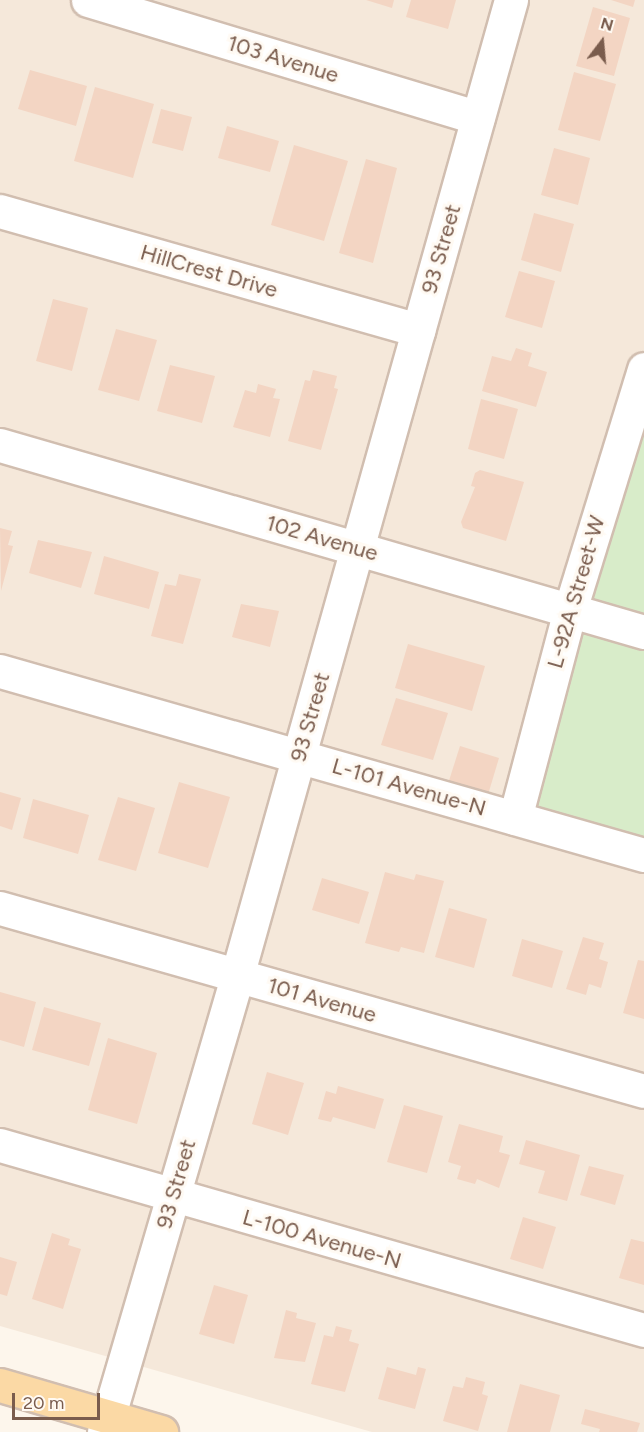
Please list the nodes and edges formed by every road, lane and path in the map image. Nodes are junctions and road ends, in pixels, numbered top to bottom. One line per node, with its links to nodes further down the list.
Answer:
1 (88, 0): 3 (street, 103 Avenue)
2 (511, 0): 3 (street, 93 Street)
3 (478, 117): 5 (street, 93 Street)
4 (0, 212): 5 (street, HillCrest Drive)
5 (418, 330): 8 (street, 93 Street)
6 (644, 369): 9 (street, L-92A Street-W)
7 (0, 445): 8 (street, 102 Avenue)
8 (357, 549): 9 (street, 102 Avenue); 12 (street, 93 Street)
9 (570, 610): 10 (street, 102 Avenue); 13 (street, L-92A Street-W)
10 (644, 632)
11 (0, 671): 12 (street, L-101 Avenue-N)
12 (299, 755): 13 (street, L-101 Avenue-N); 16 (street, 93 Street)
13 (515, 818): 14 (street, L-101 Avenue-N)
14 (644, 855)
15 (0, 908): 16 (street, 101 Avenue)
16 (237, 976): 17 (street, 101 Avenue); 19 (street, 93 Street)
17 (644, 1092)
18 (0, 1145): 19 (street, L-100 Avenue-N)
19 (173, 1197): 20 (street, L-100 Avenue-N); 22 (street, 93 Street)
20 (644, 1330)
21 (0, 1385): 22 (main road)
22 (106, 1424): 23 (main road)
23 (161, 1432)

